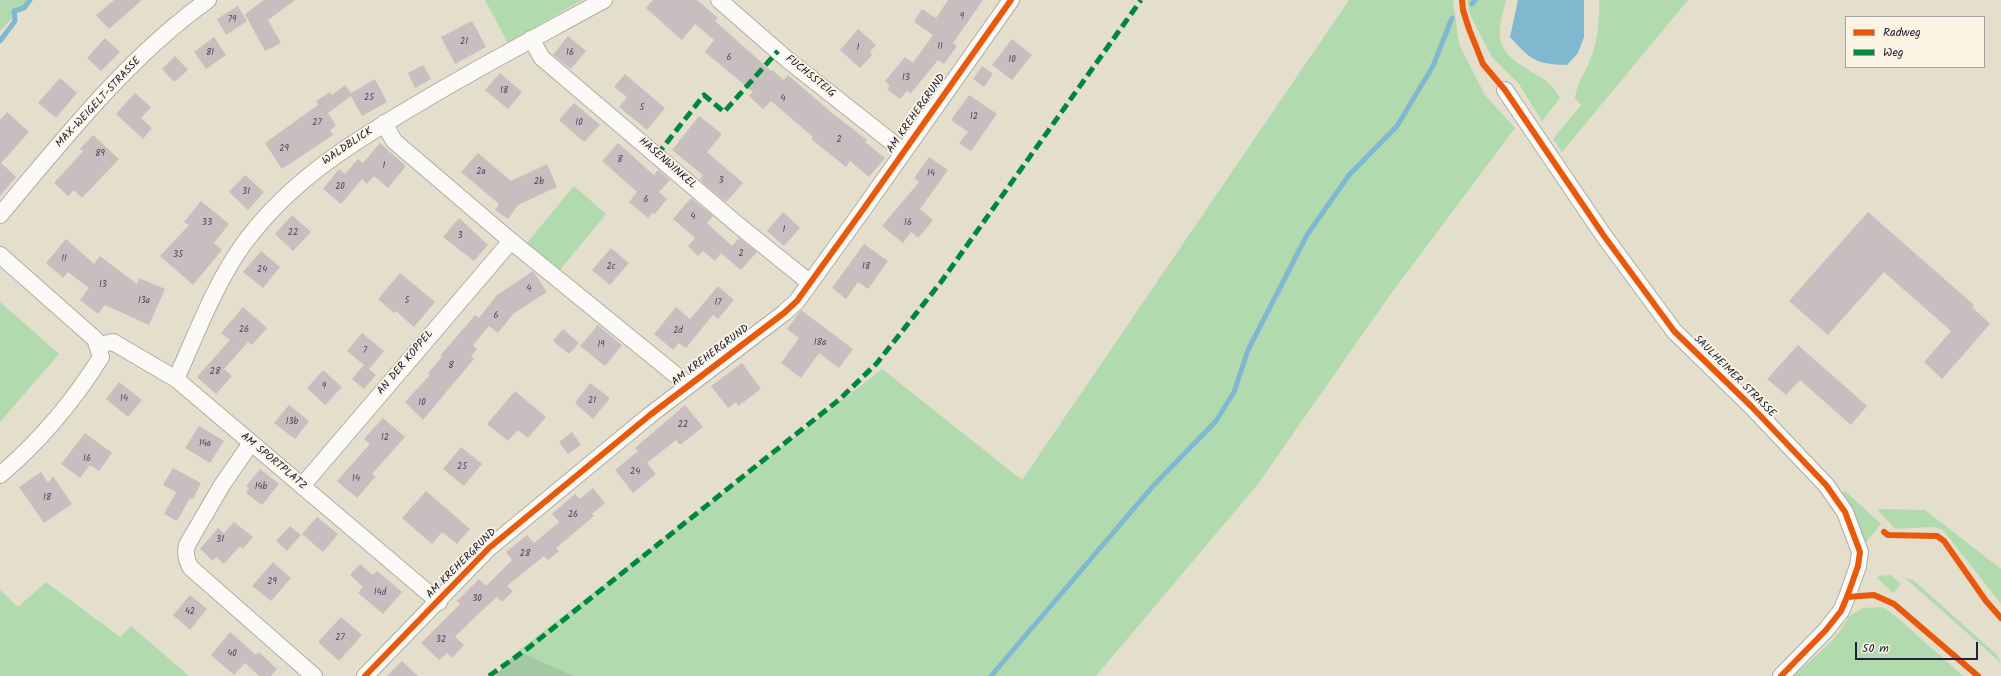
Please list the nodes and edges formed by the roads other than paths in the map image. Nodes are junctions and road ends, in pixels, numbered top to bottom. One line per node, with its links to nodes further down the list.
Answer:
1 (208, 0): 9 (street, MAX-WEIGELT-STRASSE)
2 (604, 0): 5 (street, WALDBLICK)
3 (719, 0): 8 (street, FUCHSSTEIG)
4 (1011, 0): 8 (street, AM KREHERGRUND)
5 (531, 39): 7 (street, WALDBLICK); 12 (street, HASENWINKEL)
6 (1506, 90): 22 (street, SAULHEIMER STRASSE)
7 (384, 123): 10 (street); 14 (street, WALDBLICK)
8 (903, 151): 12 (street, AM KREHERGRUND)
9 (0, 215)
10 (511, 241): 15 (street); 18 (street, AN DER KOPPEL)
11 (0, 256): 13 (street)
12 (809, 282): 15 (street, AM KREHERGRUND)
13 (98, 345): 14 (street, AM SPORTPLATZ); 17 (street)
14 (176, 379): 16 (street, AM SPORTPLATZ)
15 (688, 385): 19 (street, AM KREHERGRUND)
16 (251, 443): 18 (street, AM SPORTPLATZ); 20 (street)
17 (0, 475)
18 (302, 486): 19 (street, AM SPORTPLATZ)
19 (438, 602): 21 (street, AM KREHERGRUND)
20 (314, 676)
21 (365, 676)
22 (1781, 676)

